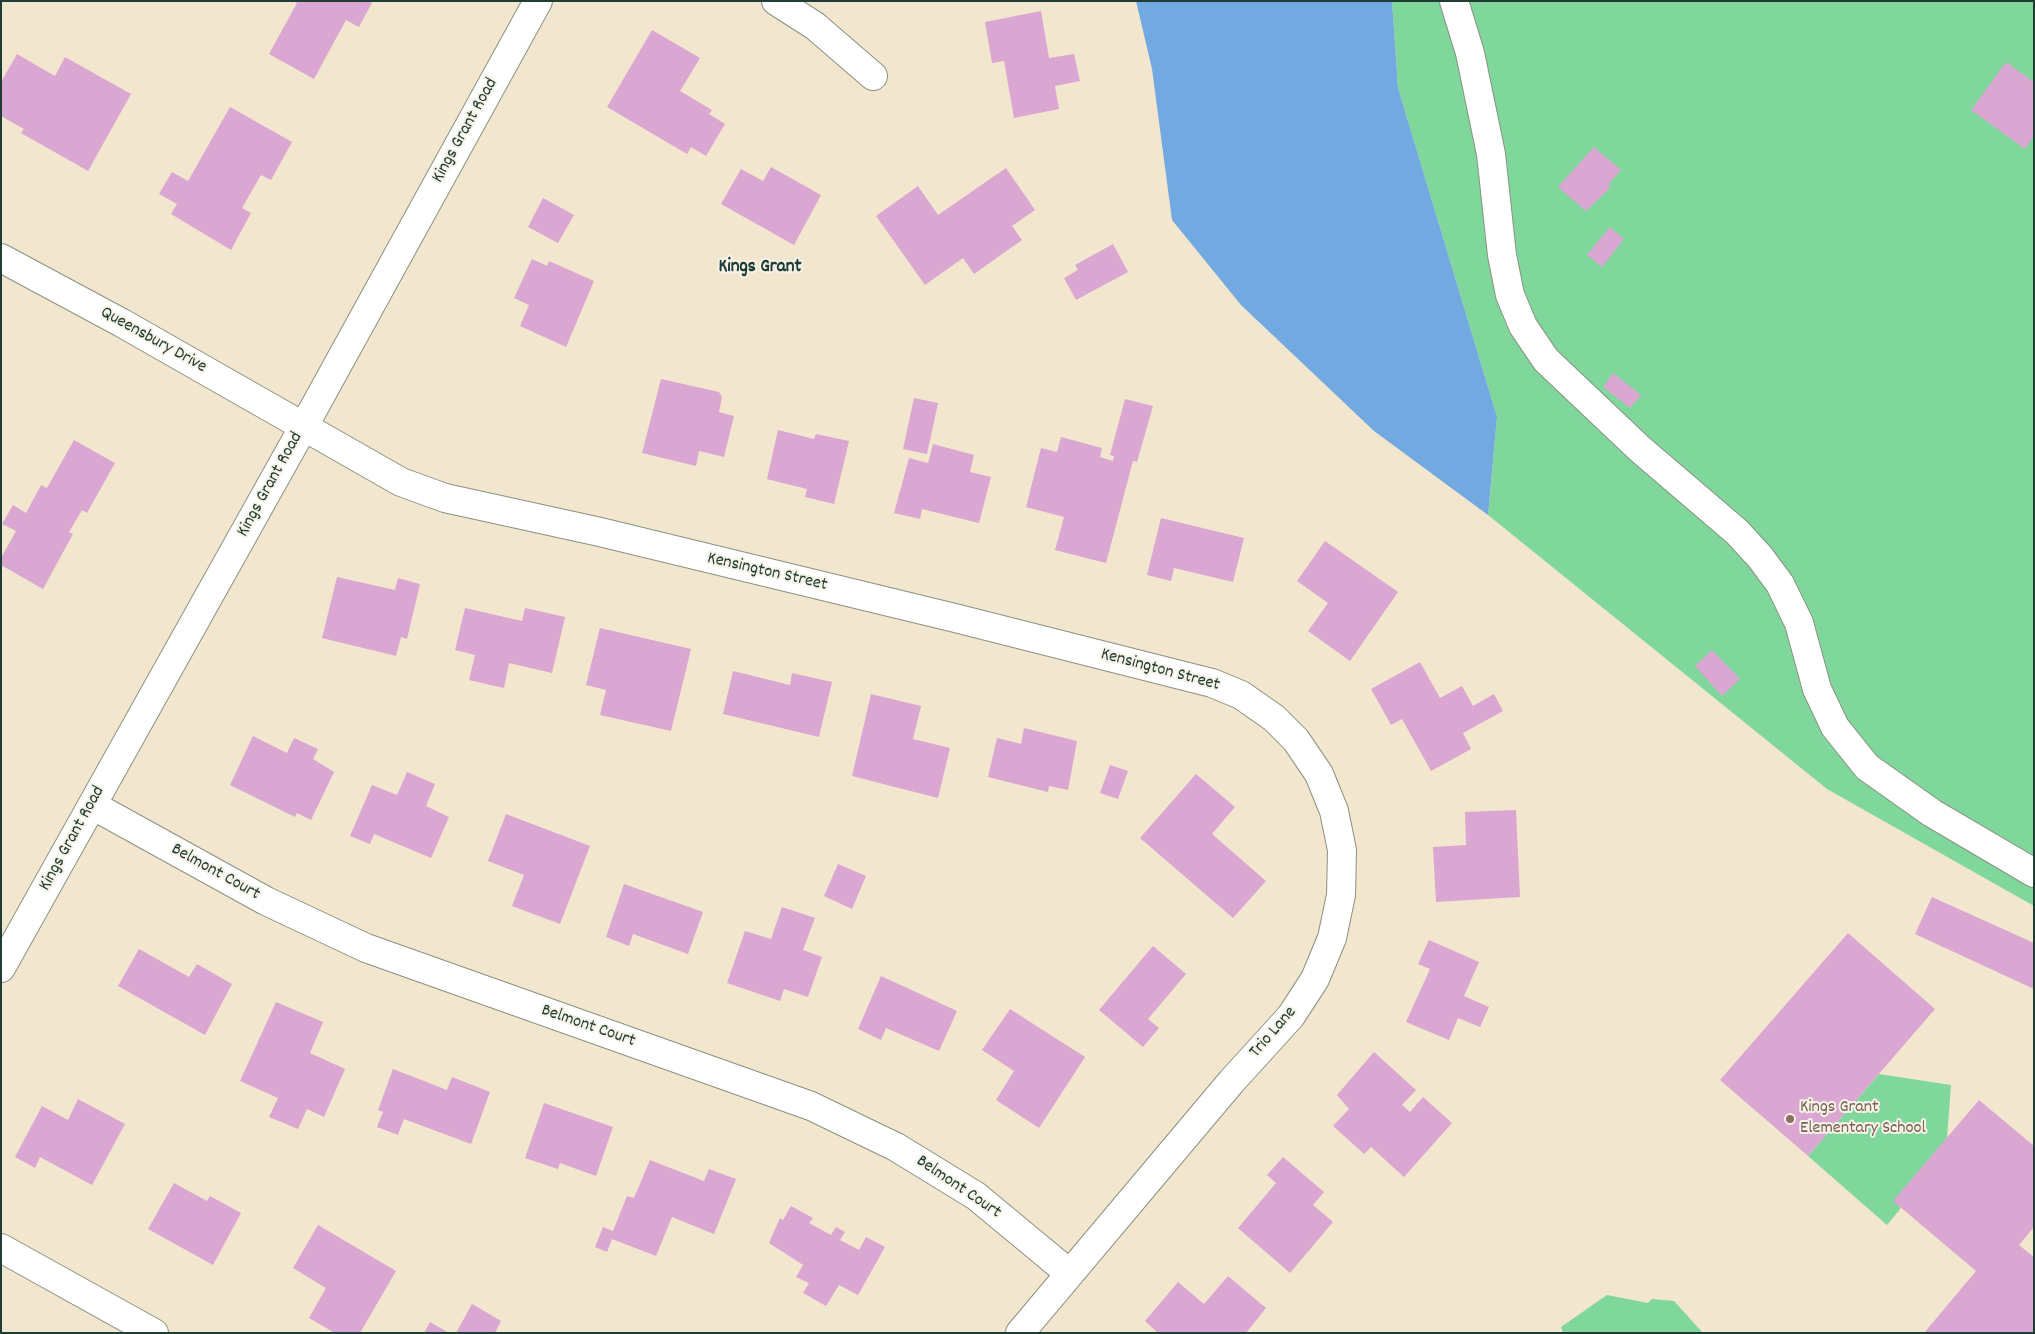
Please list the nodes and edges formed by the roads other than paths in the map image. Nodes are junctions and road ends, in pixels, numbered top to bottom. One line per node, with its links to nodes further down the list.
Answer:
1 (538, 1): 6 (street, Kings Grant Road)
2 (776, 1): 4 (street)
3 (1454, 1): 9 (street)
4 (873, 76)
5 (1, 258): 6 (street, Queensbury Drive)
6 (304, 426): 7 (street, Kensington Street); 8 (street, Kings Grant Road)
7 (1241, 695): 12 (street, Trio Lane)
8 (92, 805): 10 (street, Kings Grant Road); 12 (street, Belmont Court)
9 (2034, 873)
10 (1, 968)
11 (1, 1248): 13 (street)
12 (1069, 1273): 14 (street, Trio Lane)
13 (154, 1333)
14 (1020, 1333)

